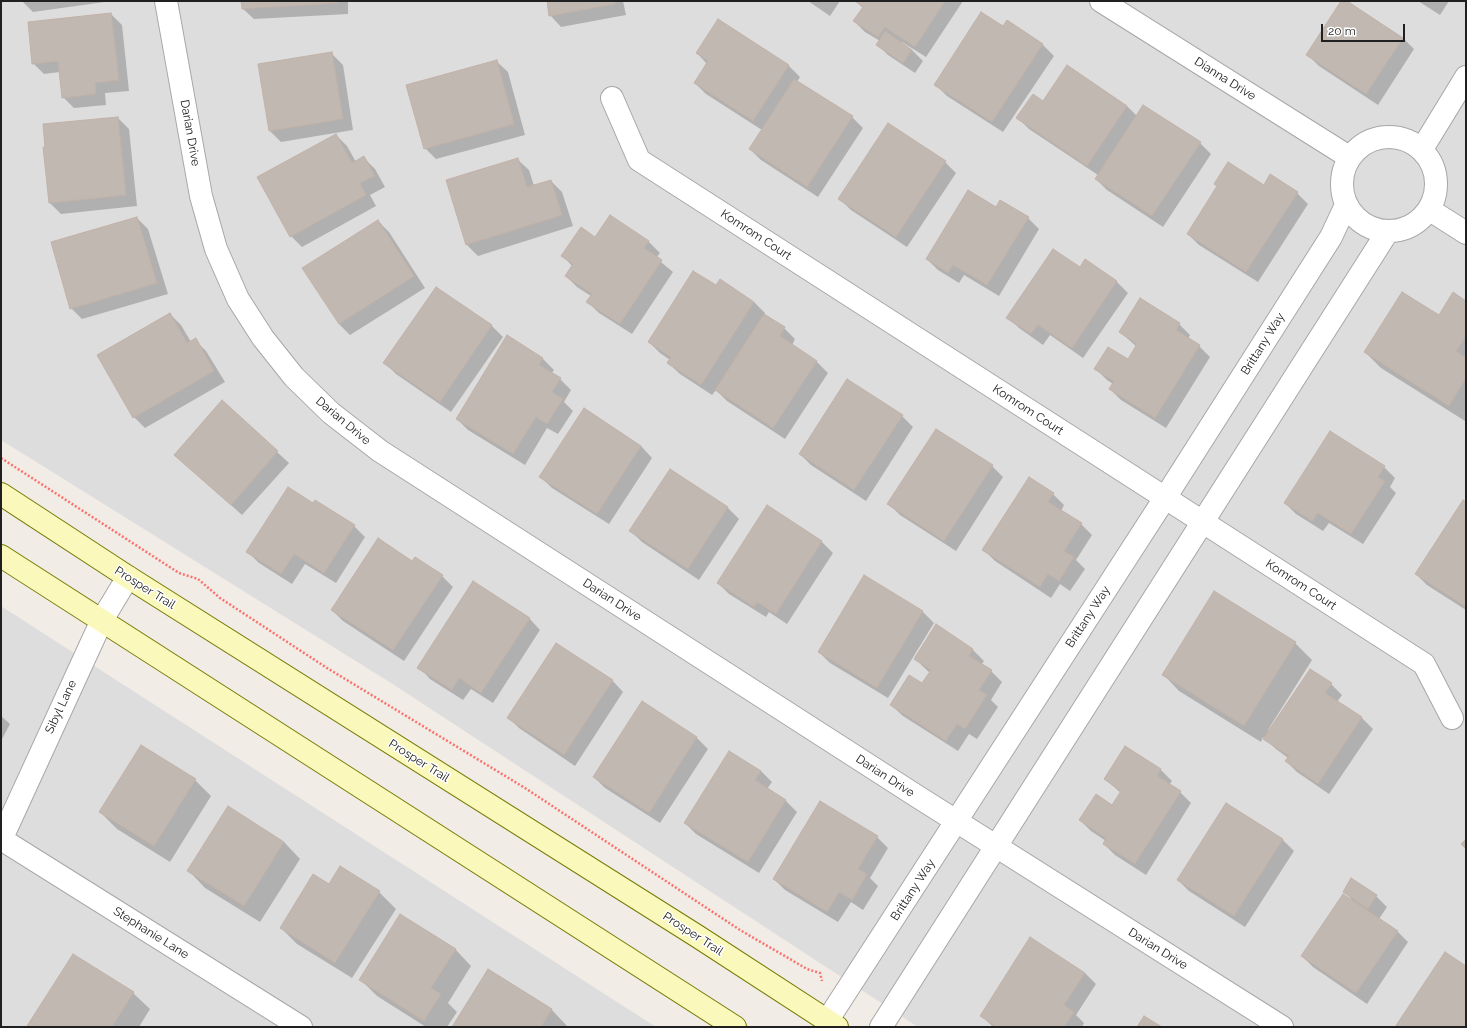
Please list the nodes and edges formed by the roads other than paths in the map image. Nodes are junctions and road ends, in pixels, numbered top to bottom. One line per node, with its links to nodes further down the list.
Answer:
1 (166, 1): 18 (street, Darian Drive)
2 (1101, 1): 6 (street, Dianna Drive)
3 (1466, 77): 5 (street)
4 (612, 98): 12 (street, Komrom Court)
5 (1422, 149): 6 (street); 8 (street)
6 (1349, 157): 7 (street)
7 (1346, 205): 9 (street); 12 (street, Brittany Way)
8 (1430, 210): 9 (street); 10 (street)
9 (1388, 231): 13 (street)
10 (1466, 233)
11 (1, 494): 15 (main road, Prosper Trail)
12 (1165, 498): 13 (street, Komrom Court); 18 (street, Brittany Way)
13 (1203, 522): 17 (street, Komrom Court); 20 (street)
14 (1, 556): 16 (main road)
15 (128, 577): 16 (street, Sibyl Lane); 21 (main road, Prosper Trail)
16 (102, 620): 19 (street, Sibyl Lane); 23 (main road)
17 (1452, 718)
18 (957, 822): 20 (street, Darian Drive); 21 (street, Brittany Way)
19 (1, 840): 22 (street, Stephanie Lane)
20 (997, 847): 24 (street); 25 (street, Darian Drive)
21 (830, 1025)
22 (301, 1027)
23 (735, 1027)
24 (881, 1027)
25 (1282, 1027)

